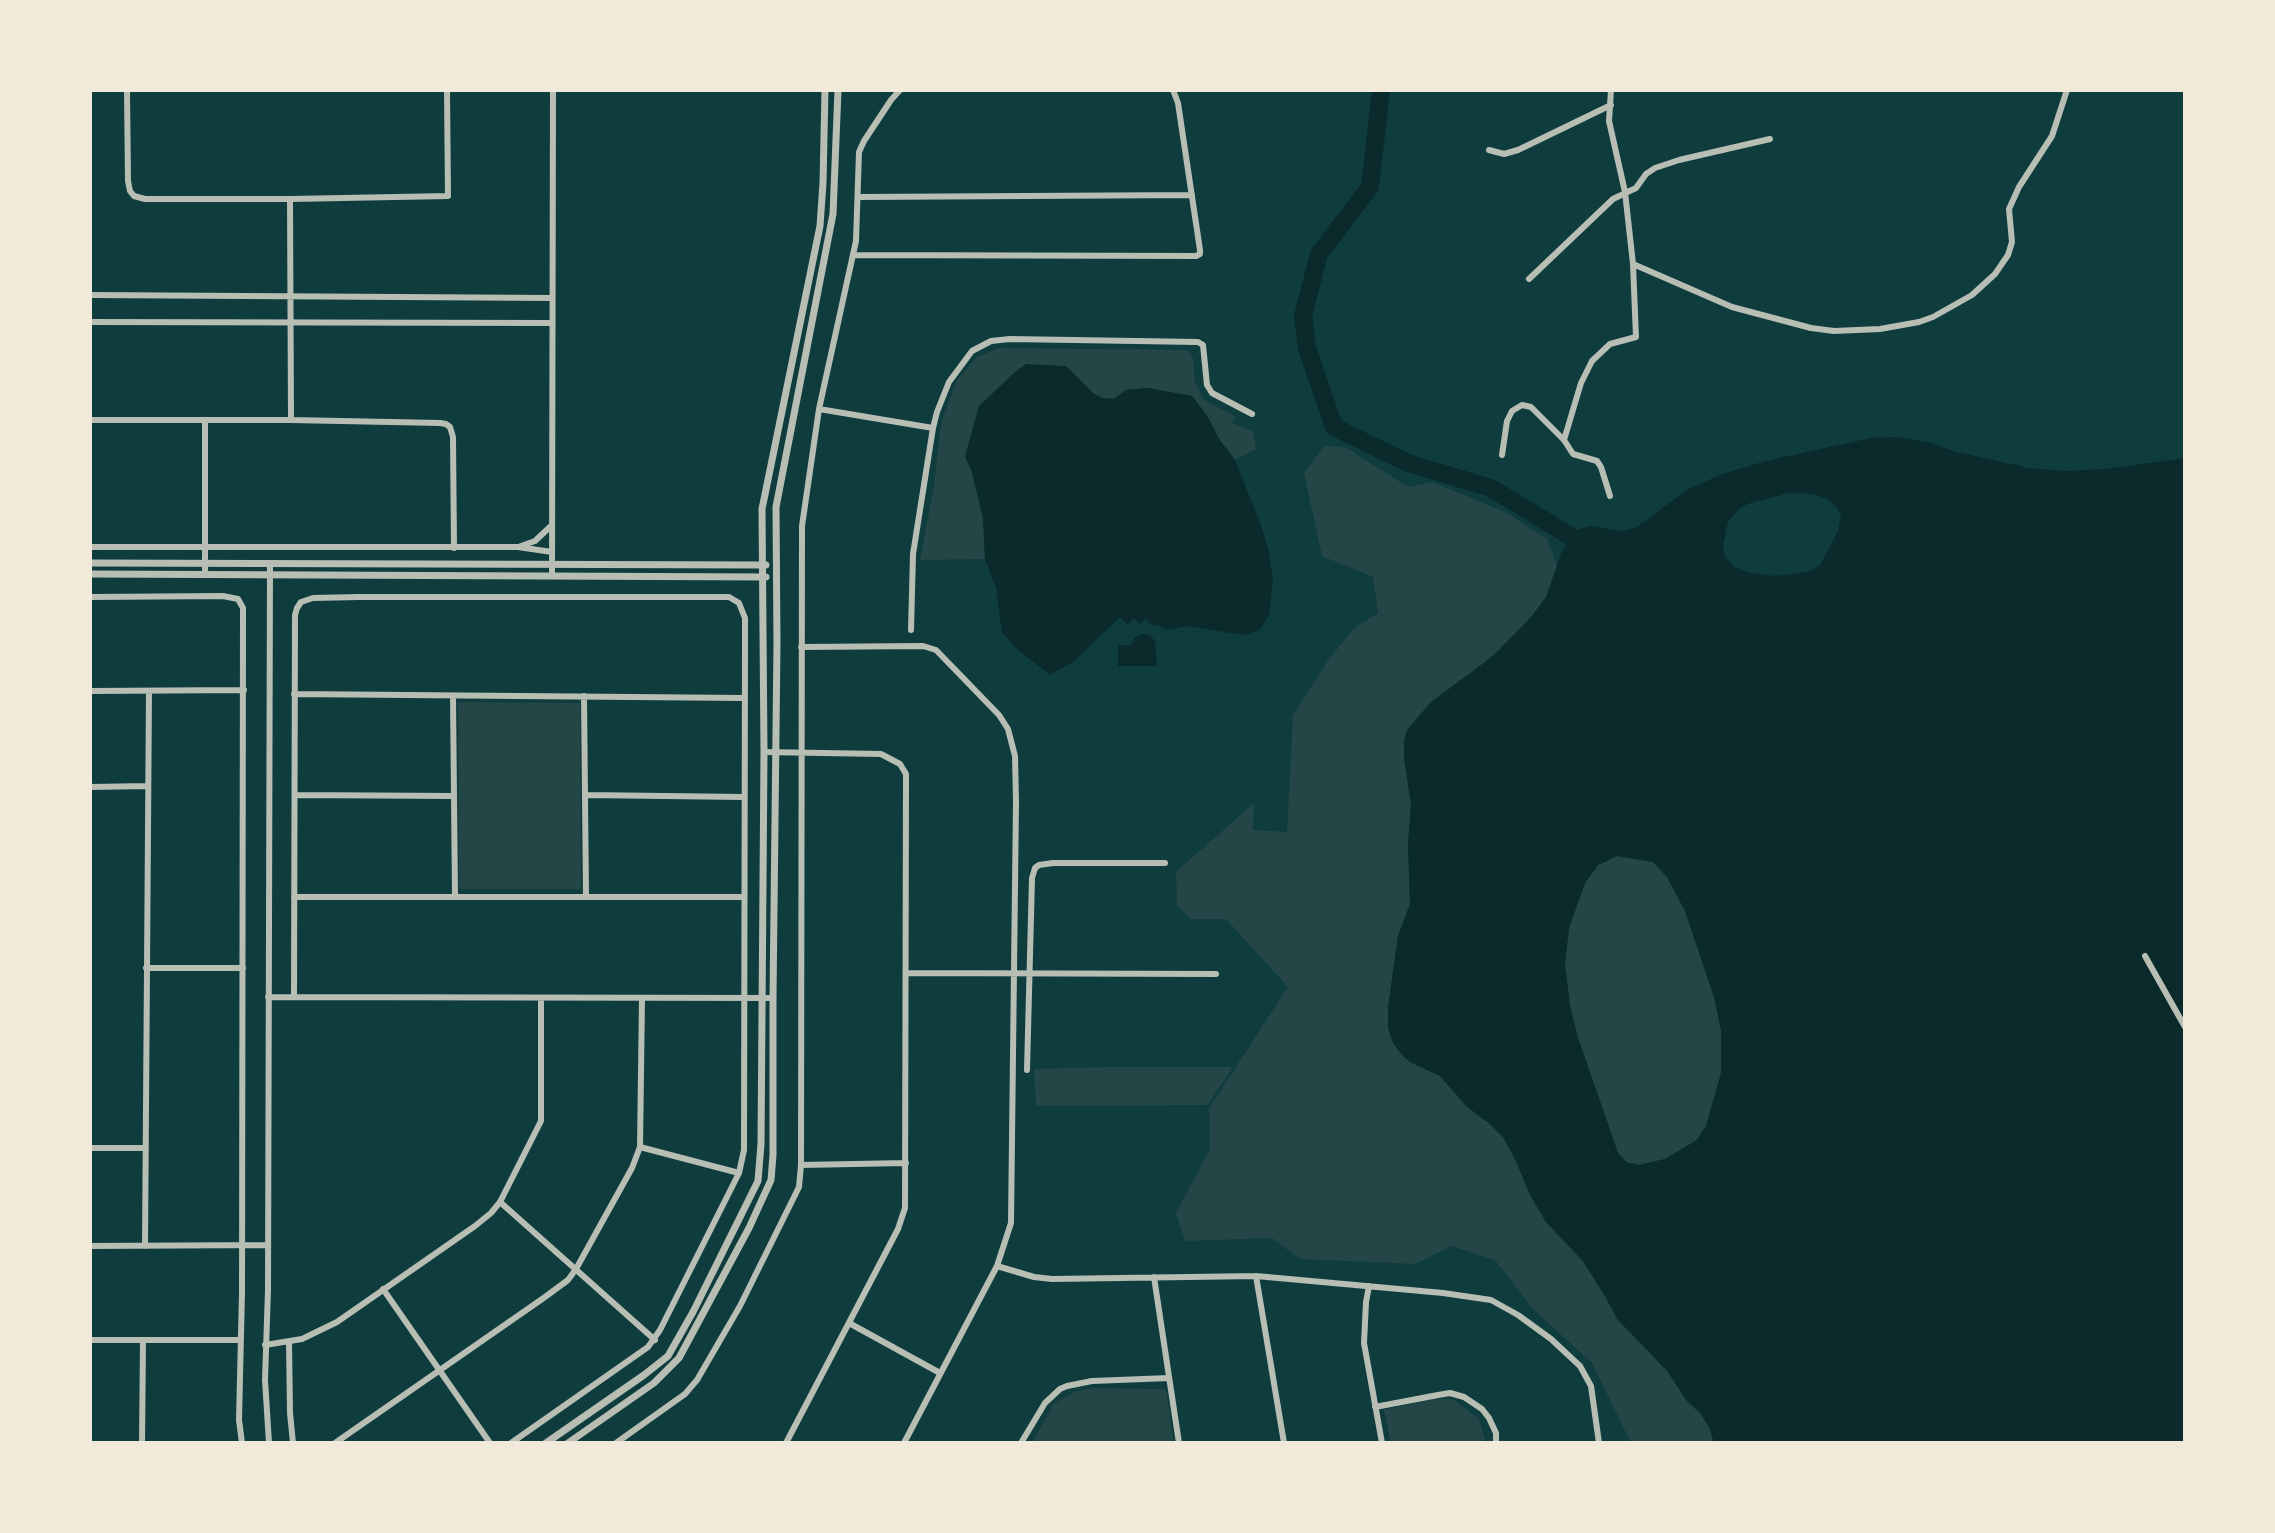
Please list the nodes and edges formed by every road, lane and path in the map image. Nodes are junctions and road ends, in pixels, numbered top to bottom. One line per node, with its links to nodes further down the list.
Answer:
1 (127, 90): 16 (street)
2 (447, 90): 16 (street)
3 (553, 90): 22 (street)
4 (825, 90): 45 (street)
5 (838, 90): 46 (street)
6 (900, 90): 15 (street)
7 (1173, 90): 14 (street)
8 (1611, 90): 10 (street)
9 (2067, 90): 18 (street)
10 (1611, 105): 12 (street); 13 (street)
11 (1770, 139): 13 (street)
12 (1489, 150)
13 (1625, 192): 18 (street); 19 (street)
14 (1192, 195): 15 (street); 17 (street)
15 (859, 197): 17 (street)
16 (290, 199): 21 (street)
17 (853, 255): 26 (street)
18 (1633, 264): 32 (street)
19 (1529, 279)
20 (90, 295): 21 (street)
21 (290, 297): 22 (street); 24 (street)
22 (552, 298): 25 (street)
23 (90, 322): 24 (street)
24 (291, 322): 25 (street); 30 (street)
25 (552, 323): 35 (street)
26 (819, 409): 31 (street); 55 (street)
27 (1252, 414): 31 (street)
28 (90, 420): 29 (street)
29 (205, 420): 30 (street); 38 (street)
30 (291, 420): 39 (street)
31 (933, 428): 54 (street)
32 (1564, 440): 33 (street); 34 (street)
33 (1502, 455)
34 (1610, 496)
35 (552, 525): 37 (street); 40 (street)
36 (90, 547): 38 (street)
37 (518, 547): 39 (street); 40 (street)
38 (205, 548): 39 (street); 42 (street)
39 (454, 548)
40 (552, 552): 44 (street)
41 (90, 563): 42 (street)
42 (205, 563): 43 (street); 48 (street)
43 (270, 563): 44 (street); 49 (street)
44 (552, 564): 45 (street); 50 (street)
45 (763, 565): 46 (street); 51 (street)
46 (776, 565): 52 (street)
47 (90, 574): 48 (street)
48 (205, 574): 49 (street)
49 (270, 575): 50 (street); 84 (street)
50 (552, 576): 51 (street)
51 (764, 577): 52 (street); 63 (street)
52 (776, 577): 64 (street)
53 (90, 597): 56 (street)
54 (911, 630)
55 (801, 647): 65 (street); 80 (street)
56 (244, 690): 58 (street); 79 (street)
57 (90, 691): 58 (street)
58 (149, 691): 66 (street)
59 (294, 694): 60 (street); 62 (street); 68 (street)
60 (453, 696): 61 (street); 70 (street)
61 (584, 696): 62 (street); 69 (street)
62 (744, 698): 71 (street)
63 (764, 752): 64 (street); 89 (street)
64 (776, 752): 65 (street); 90 (street)
65 (801, 752): 82 (street); 97 (street)
66 (148, 786): 67 (street); 78 (street)
67 (90, 787)
68 (295, 795): 70 (street); 74 (street)
69 (586, 795): 71 (street); 75 (street)
70 (453, 796): 73 (street)
71 (743, 797): 76 (street)
72 (1165, 863): 81 (street)
73 (455, 896): 74 (street); 75 (street)
74 (294, 897): 85 (street)
75 (586, 897): 76 (street)
76 (743, 897): 88 (street)
77 (2145, 956): 91 (street)
78 (146, 968): 79 (street); 95 (street)
79 (243, 968): 103 (street)
80 (1013, 972): 81 (street); 82 (street); 104 (street)
81 (1030, 972): 83 (street); 92 (street)
82 (906, 973): 96 (street)
83 (1216, 974)
84 (268, 997): 85 (street); 100 (street)
85 (294, 997): 86 (street)
86 (541, 998): 87 (street); 99 (street)
87 (642, 998): 88 (street); 93 (street)
88 (743, 998): 89 (street); 98 (street)
89 (762, 998): 90 (street); 128 (street)
90 (773, 998): 129 (street)
91 (2185, 1027)
92 (1027, 1070)
93 (640, 1147): 98 (street); 105 (street)
94 (90, 1148): 95 (street)
95 (145, 1148): 102 (street)
96 (906, 1163): 97 (street); 110 (street)
97 (801, 1165): 130 (street)
98 (739, 1173): 114 (street)
99 (500, 1202): 105 (street); 109 (street)
100 (268, 1245): 103 (street); 116 (street)
101 (90, 1246): 102 (street)
102 (145, 1246): 103 (street)
103 (241, 1246): 113 (street)
104 (997, 1266): 107 (street); 118 (street)
105 (576, 1269): 114 (street); 117 (street)
106 (1256, 1276): 107 (street); 108 (street); 135 (street)
107 (1154, 1277): 119 (street)
108 (1369, 1286): 120 (street); 138 (street)
109 (383, 1289): 115 (street); 117 (street)
110 (849, 1323): 118 (street); 131 (street)
111 (90, 1340): 112 (street)
112 (143, 1340): 113 (street); 121 (street)
113 (240, 1340): 122 (street)
114 (655, 1340): 127 (street)
115 (289, 1342): 116 (street); 124 (street)
116 (265, 1345): 123 (street)
117 (441, 1371): 125 (street); 126 (street)
118 (940, 1373): 132 (street)
119 (1169, 1378): 133 (street); 134 (street)
120 (1375, 1407): 136 (street); 137 (street)
121 (142, 1443)
122 (242, 1443)
123 (269, 1443)
124 (293, 1443)
125 (335, 1443)
126 (490, 1443)
127 (511, 1443)
128 (546, 1443)
129 (568, 1443)
130 (616, 1443)
131 (786, 1443)
132 (904, 1443)
133 (1021, 1443)
134 (1179, 1443)
135 (1284, 1443)
136 (1382, 1443)
137 (1496, 1443)
138 (1599, 1443)

